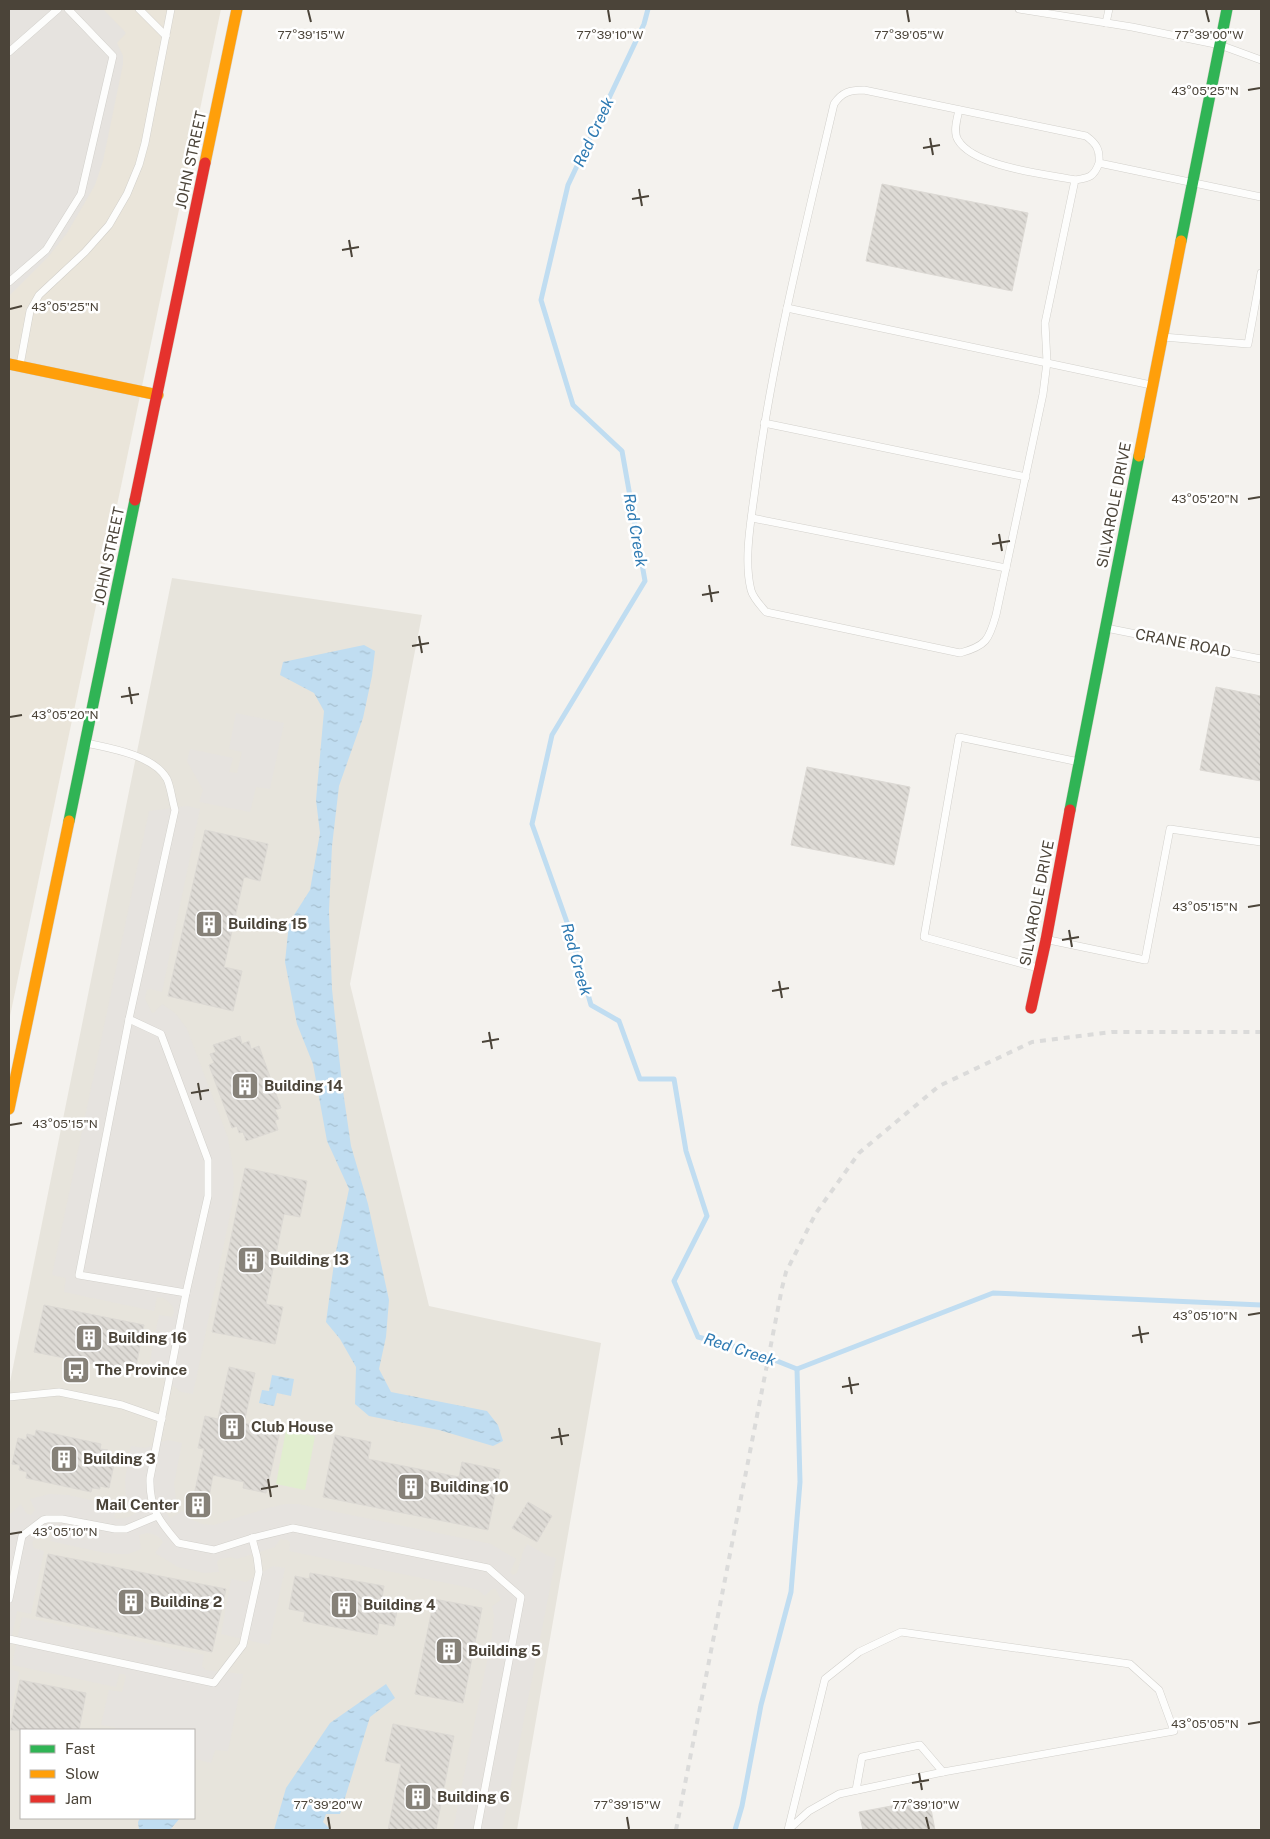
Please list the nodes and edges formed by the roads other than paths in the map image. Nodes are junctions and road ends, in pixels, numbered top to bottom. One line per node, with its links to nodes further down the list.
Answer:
1 (58, 9): 12 (lane)
2 (68, 9): 20 (lane)
3 (139, 9): 10 (lane)
4 (171, 9): 10 (lane)
5 (237, 9): 26 (street, JOHN STREET)
6 (1019, 9): 9 (lane)
7 (1109, 9): 9 (lane)
8 (1227, 9): 11 (street, SILVAROLE DRIVE)
9 (1106, 23): 11 (lane)
10 (166, 36): 24 (lane)
11 (1220, 45): 13 (lane); 17 (street, SILVAROLE DRIVE)
12 (9, 52)
13 (1261, 60)
14 (959, 110): 15 (lane); 16 (lane); 21 (lane)
15 (1099, 163): 16 (lane); 17 (lane)
16 (1075, 180): 23 (lane)
17 (1193, 182): 18 (lane); 22 (street, SILVAROLE DRIVE)
18 (1261, 197)
19 (1261, 273): 22 (lane)
20 (9, 282)
21 (787, 308): 23 (lane); 27 (lane)
22 (1163, 337): 25 (street, SILVAROLE DRIVE)
23 (1047, 362): 25 (lane); 28 (lane)
24 (14, 365): 26 (street)
25 (1153, 386): 31 (street, SILVAROLE DRIVE)
26 (158, 395): 33 (street, JOHN STREET)
27 (764, 424): 28 (lane); 29 (lane)
28 (1026, 477): 30 (lane)
29 (752, 518): 30 (lane); 30 (lane)
30 (1006, 568)
31 (1106, 628): 32 (lane, CRANE ROAD); 34 (street, SILVAROLE DRIVE)
32 (1261, 658)
33 (85, 743): 39 (lane); 40 (street, JOHN STREET)
34 (1079, 762): 36 (street, SILVAROLE DRIVE); 37 (lane)
35 (1261, 842): 36 (lane)
36 (1046, 940): 37 (street, SILVAROLE DRIVE)
37 (1039, 968): 38 (street, SILVAROLE DRIVE)
38 (1031, 1008)
39 (129, 1019): 41 (lane); 41 (lane)
40 (9, 1109)
41 (186, 1293): 43 (lane)
42 (9, 1397): 43 (lane)
43 (162, 1419): 44 (lane)
44 (157, 1516): 45 (lane); 46 (lane)
45 (252, 1538): 47 (lane); 50 (lane)
46 (9, 1599)
47 (9, 1639)
48 (943, 1772): 49 (lane); 49 (lane); 51 (lane)
49 (856, 1790): 51 (lane)
50 (477, 1830)
51 (788, 1830)

